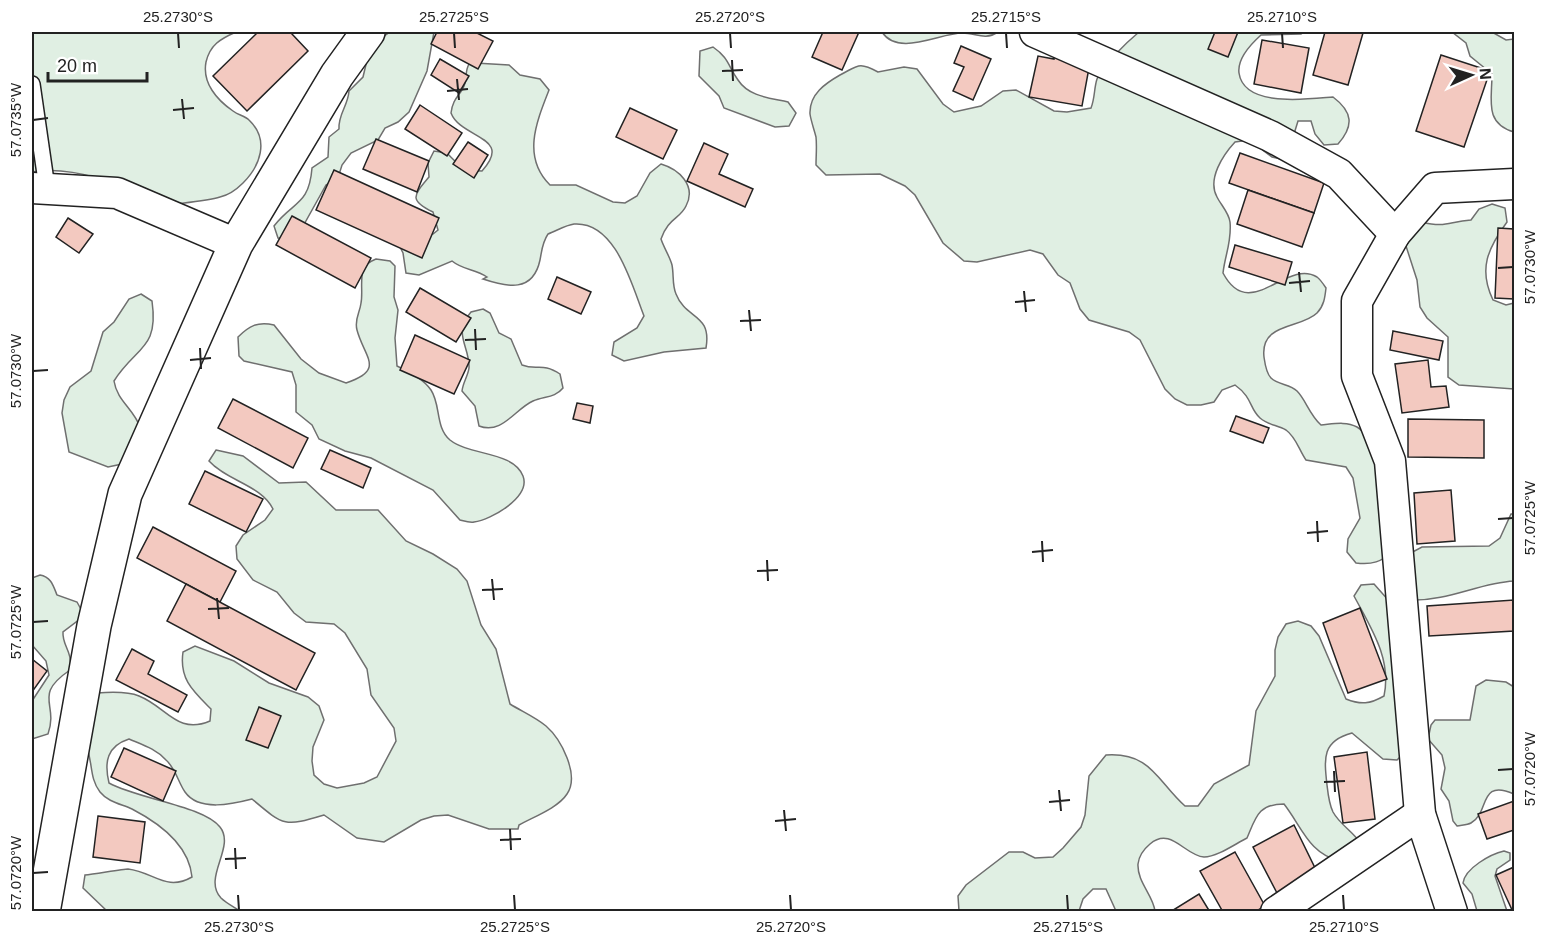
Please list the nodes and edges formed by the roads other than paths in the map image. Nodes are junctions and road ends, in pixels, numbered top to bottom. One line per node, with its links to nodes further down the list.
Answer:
1 (368, 32): 7 (street)
2 (1035, 32): 6 (street)
3 (32, 84): 5 (lane)
4 (1515, 184): 6 (street)
5 (39, 188): 7 (street)
6 (1395, 234): 8 (street)
7 (236, 244): 9 (street)
8 (1420, 814): 10 (street); 11 (street)
9 (43, 912)
10 (1276, 912)
11 (1452, 912)

